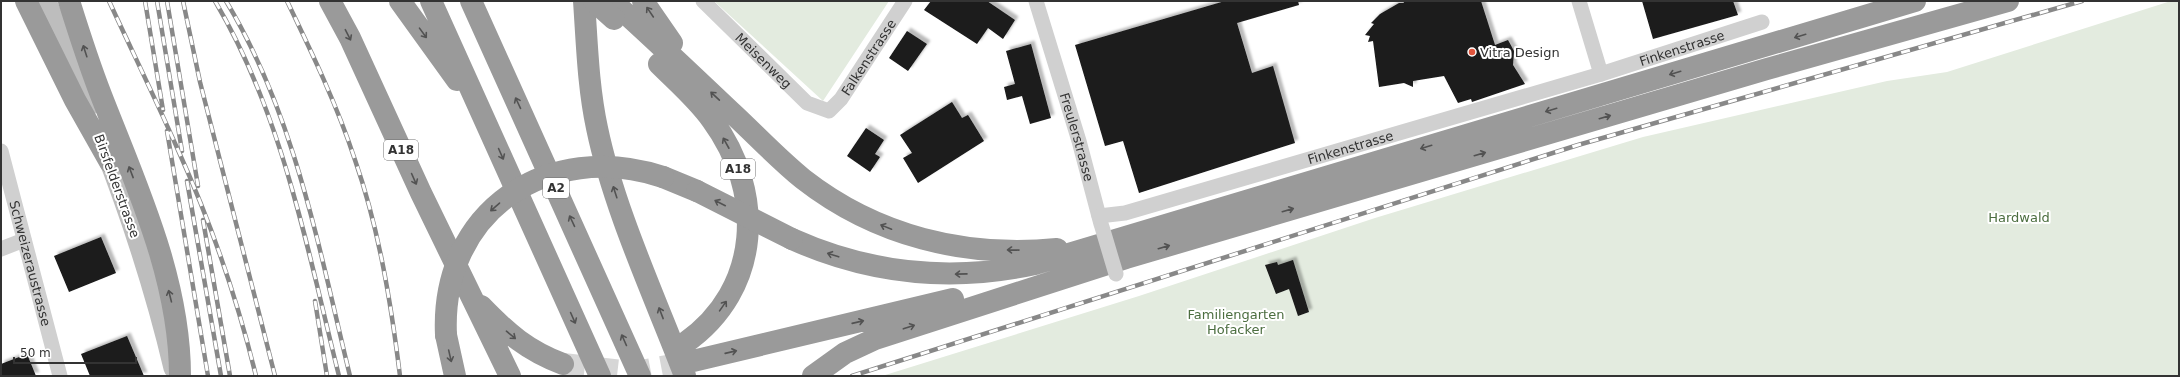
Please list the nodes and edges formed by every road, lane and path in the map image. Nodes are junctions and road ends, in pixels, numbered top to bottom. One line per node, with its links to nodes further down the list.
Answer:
1 (26, 1): 29 (highway)
2 (46, 1): 29 (main road, Birsfelderstrasse)
3 (69, 1): 39 (highway, one-way to 3)
4 (330, 1): 34 (highway, A18, one-way to 34)
5 (400, 1): 27 (highway, one-way to 27)
6 (431, 1): 27 (highway)
7 (471, 1): 43 (highway, A2, one-way to 7)
8 (584, 1): 23 (highway)
9 (594, 1): 19 (highway, A18, bridge); 23 (highway)
10 (643, 1): 25 (highway, one-way to 10)
11 (703, 1): 26 (street, Meisenweg)
12 (905, 1): 26 (street, Falkenstrasse)
13 (1036, 1): 30 (street, Freulerstrasse)
14 (1579, 1): 24 (street)
15 (1899, 1): 21 (highway)
16 (1915, 1): 21 (highway)
17 (1970, 1): 22 (highway)
18 (2008, 1): 22 (highway)
19 (616, 10): 25 (highway); 35 (highway, A18, one-way to 19)
20 (1762, 22): 24 (street, Finkenstrasse)
21 (1837, 25): 33 (highway, one-way to 33)
22 (1845, 46): 33 (highway, one-way to 22)
23 (588, 56): 35 (highway, one-way to 23)
24 (1601, 74): 30 (street, Finkenstrasse)
25 (696, 79): 33 (highway, one-way to 25)
26 (830, 111)
27 (485, 119): 42 (highway, one-way to 42)
28 (2, 159): 31 (street, Schweizeraustrasse)
29 (110, 162): 38 (main road, Birsfelderstrasse)
30 (1100, 222): 33 (street, Freulerstrasse, bridge)
31 (24, 240): 32 (street); 37 (street, Schweizeraustrasse)
32 (1, 249)
33 (1121, 257): 35 (highway, one-way to 33); 40 (highway, one-way to 40, bridge); 44 (highway, one-way to 33)
34 (473, 298): 36 (highway, A18, one-way to 36); 41 (highway)
35 (688, 360)
36 (563, 364)
37 (60, 376)
38 (176, 376)
39 (180, 376)
40 (455, 376)
41 (510, 376)
42 (600, 376)
43 (640, 376)
44 (813, 376)

